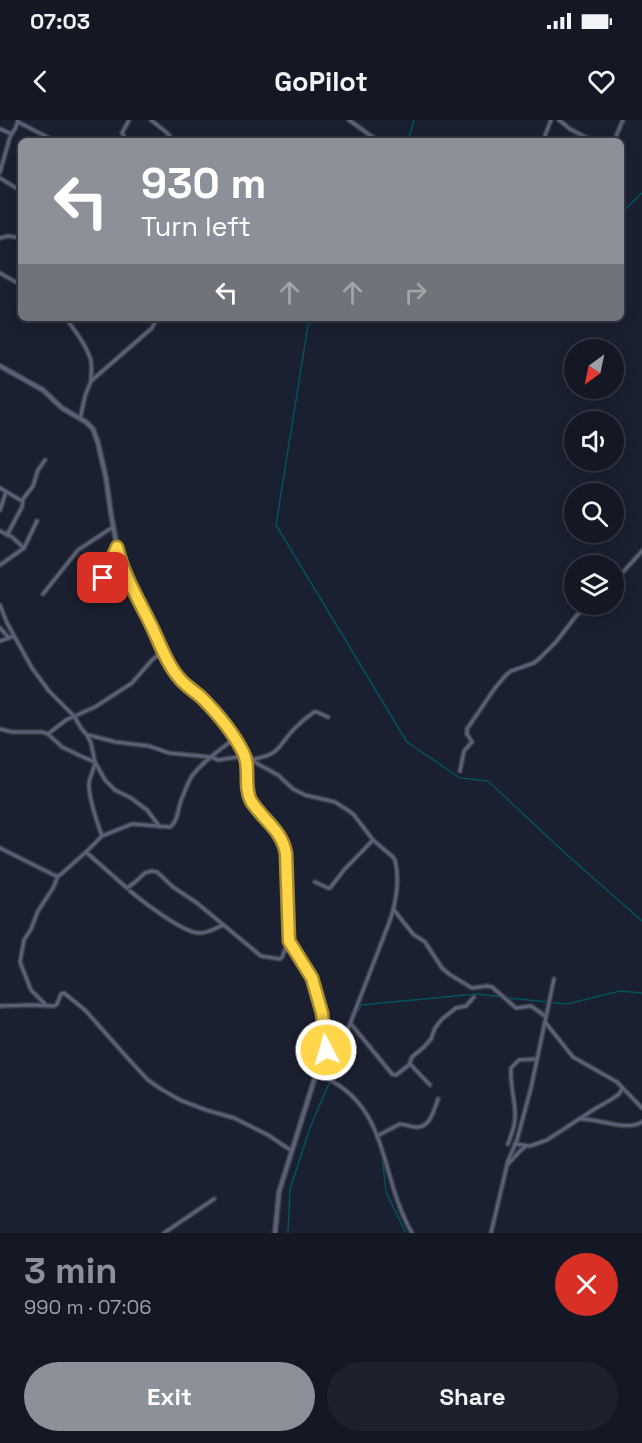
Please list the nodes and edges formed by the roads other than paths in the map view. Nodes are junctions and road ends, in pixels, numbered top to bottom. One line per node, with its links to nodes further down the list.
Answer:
1 (129, 120): 11 (street)
2 (151, 120): 12 (street)
3 (349, 120): 13 (street)
4 (551, 120): 14 (street)
5 (559, 120): 15 (street)
6 (623, 120): 16 (street)
7 (18, 121): 9 (street); 10 (street)
8 (0, 129): 9 (street)
9 (12, 134): 17 (street)
10 (49, 138)
11 (125, 138)
12 (171, 138)
13 (374, 138)
14 (544, 138)
15 (587, 138)
16 (615, 138)
17 (0, 172)
18 (0, 178): 19 (street)
19 (18, 189)
20 (0, 238): 21 (street)
21 (18, 238)
22 (0, 273): 23 (street)
23 (18, 283)
24 (68, 321): 27 (street)
25 (156, 321): 27 (street)
26 (0, 366): 28 (street)
27 (91, 381): 28 (street)
28 (80, 419): 35 (street)
29 (45, 460): 32 (street)
30 (0, 488): 31 (street)
31 (6, 492): 32 (street); 33 (street)
32 (22, 501): 37 (street)
33 (0, 510)
34 (37, 521): 39 (street)
35 (113, 527): 38 (street); 44 (street)
36 (0, 531): 37 (street)
37 (7, 535): 39 (street)
38 (117, 547): 43 (street); 51 (street)
39 (24, 548): 41 (street)
40 (642, 551): 42 (street)
41 (0, 565)
42 (624, 571)
43 (102, 581)
44 (43, 594)
45 (0, 605): 48 (street)
46 (577, 615): 62 (street)
47 (0, 628): 49 (street)
48 (14, 636): 49 (street); 52 (street)
49 (9, 638): 50 (street)
50 (0, 641)
51 (162, 651): 52 (street); 57 (street)
52 (74, 716): 55 (street); 56 (street)
53 (328, 717): 60 (street)
54 (0, 729): 55 (street)
55 (48, 734): 61 (street)
56 (87, 735): 59 (street); 61 (street)
57 (235, 738): 58 (street); 59 (street)
58 (245, 755): 59 (street); 60 (street); 73 (street)
59 (211, 757): 63 (street)
60 (253, 759): 65 (street)
61 (96, 762): 63 (street); 64 (street)
62 (460, 771)
63 (160, 827): 64 (street)
64 (102, 836): 67 (street)
65 (373, 840): 69 (street); 71 (street)
66 (0, 848): 68 (street)
67 (87, 852): 68 (street); 72 (street)
68 (58, 876): 77 (street)
69 (315, 882)
70 (130, 891): 72 (street)
71 (394, 910): 78 (street); 80 (street)
72 (224, 925): 73 (street)
73 (289, 941): 81 (street)
74 (554, 979): 78 (street)
75 (474, 997): 83 (street)
76 (0, 1006): 77 (street)
77 (46, 1006): 95 (street)
78 (546, 1016): 79 (street)
79 (545, 1022): 82 (street); 86 (street)
80 (351, 1024): 81 (street); 83 (street)
81 (326, 1050): 84 (street)
82 (537, 1059): 92 (street); 93 (street)
83 (410, 1064): 85 (street)
84 (316, 1074): 91 (street); 95 (street)
85 (430, 1085)
86 (622, 1088): 88 (street); 89 (street)
87 (438, 1099): 91 (street)
88 (642, 1108)
89 (579, 1119): 90 (street); 94 (street)
90 (642, 1122)
91 (377, 1136): 100 (street)
92 (508, 1144)
93 (515, 1144): 94 (street); 96 (street)
94 (526, 1146): 96 (street)
95 (292, 1151): 99 (street)
96 (507, 1166): 101 (street)
97 (214, 1199): 98 (street)
98 (164, 1233)
99 (275, 1233)
100 (412, 1233)
101 (491, 1233)

